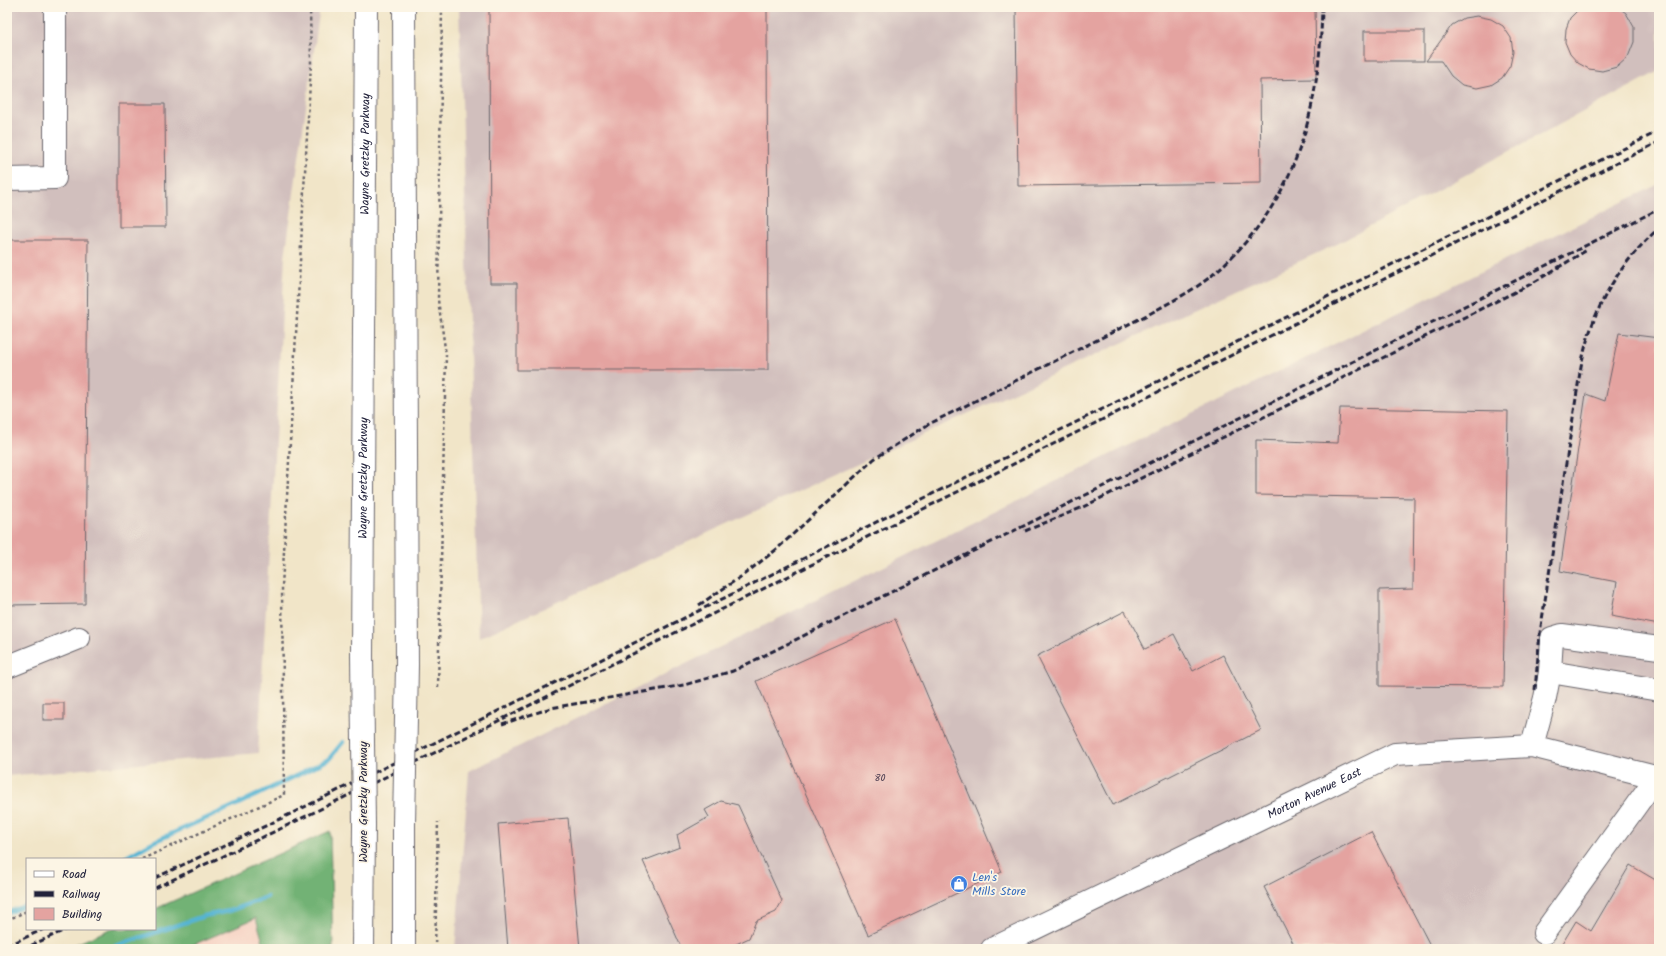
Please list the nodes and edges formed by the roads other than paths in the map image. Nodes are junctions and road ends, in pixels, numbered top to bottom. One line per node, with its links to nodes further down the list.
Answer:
1 (55, 7): 4 (main road)
2 (366, 7): 13 (main road, Wayne Gretzky Parkway, bridge)
3 (404, 7): 14 (main road, bridge)
4 (7, 179)
5 (79, 638): 7 (main road)
6 (1659, 648): 8 (main road)
7 (7, 667)
8 (1550, 672): 9 (main road); 10 (main road)
9 (1659, 690)
10 (1532, 746): 11 (main road, Morton Avenue East); 15 (main road, Morton Avenue East)
11 (1658, 778): 12 (main road)
12 (1544, 933)
13 (363, 949)
14 (404, 949)
15 (992, 949)

